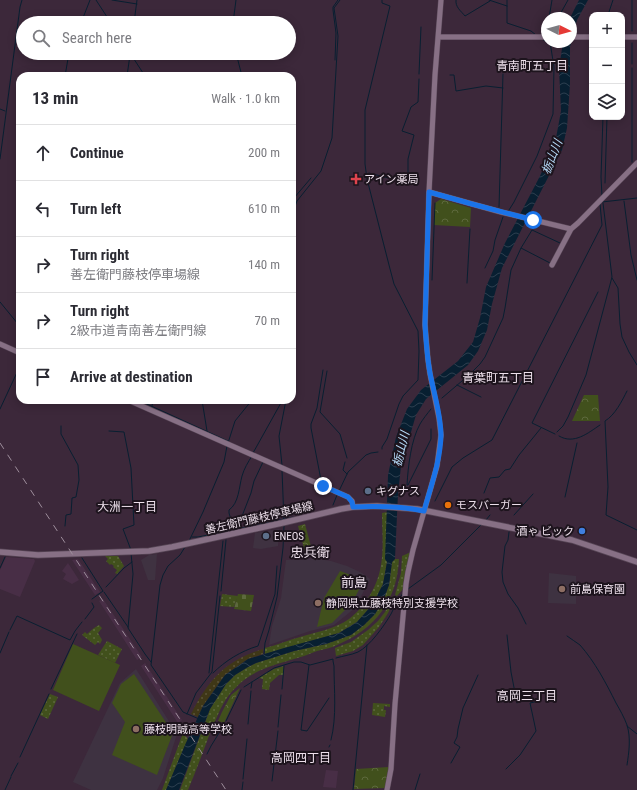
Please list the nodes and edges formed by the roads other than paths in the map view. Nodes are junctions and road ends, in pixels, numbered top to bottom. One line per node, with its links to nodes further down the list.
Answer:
1 (441, 0): 2 (street)
2 (438, 37): 3 (street); 9 (street)
3 (541, 37)
4 (577, 37): 5 (street)
5 (589, 37)
6 (625, 37): 7 (street)
7 (637, 37)
8 (637, 163): 10 (street)
9 (429, 192): 10 (street); 16 (street)
10 (571, 229): 11 (street)
11 (552, 265)
12 (0, 344): 13 (street)
13 (16, 351)
14 (137, 404): 15 (street)
15 (353, 507): 16 (main road, 善左衛門藤枝停車場線); 17 (main road, 善左衛門藤枝停車場線)
16 (424, 511): 18 (main road, 善左衛門藤枝停車場線); 19 (street)
17 (0, 552)
18 (637, 562)
19 (387, 790)

